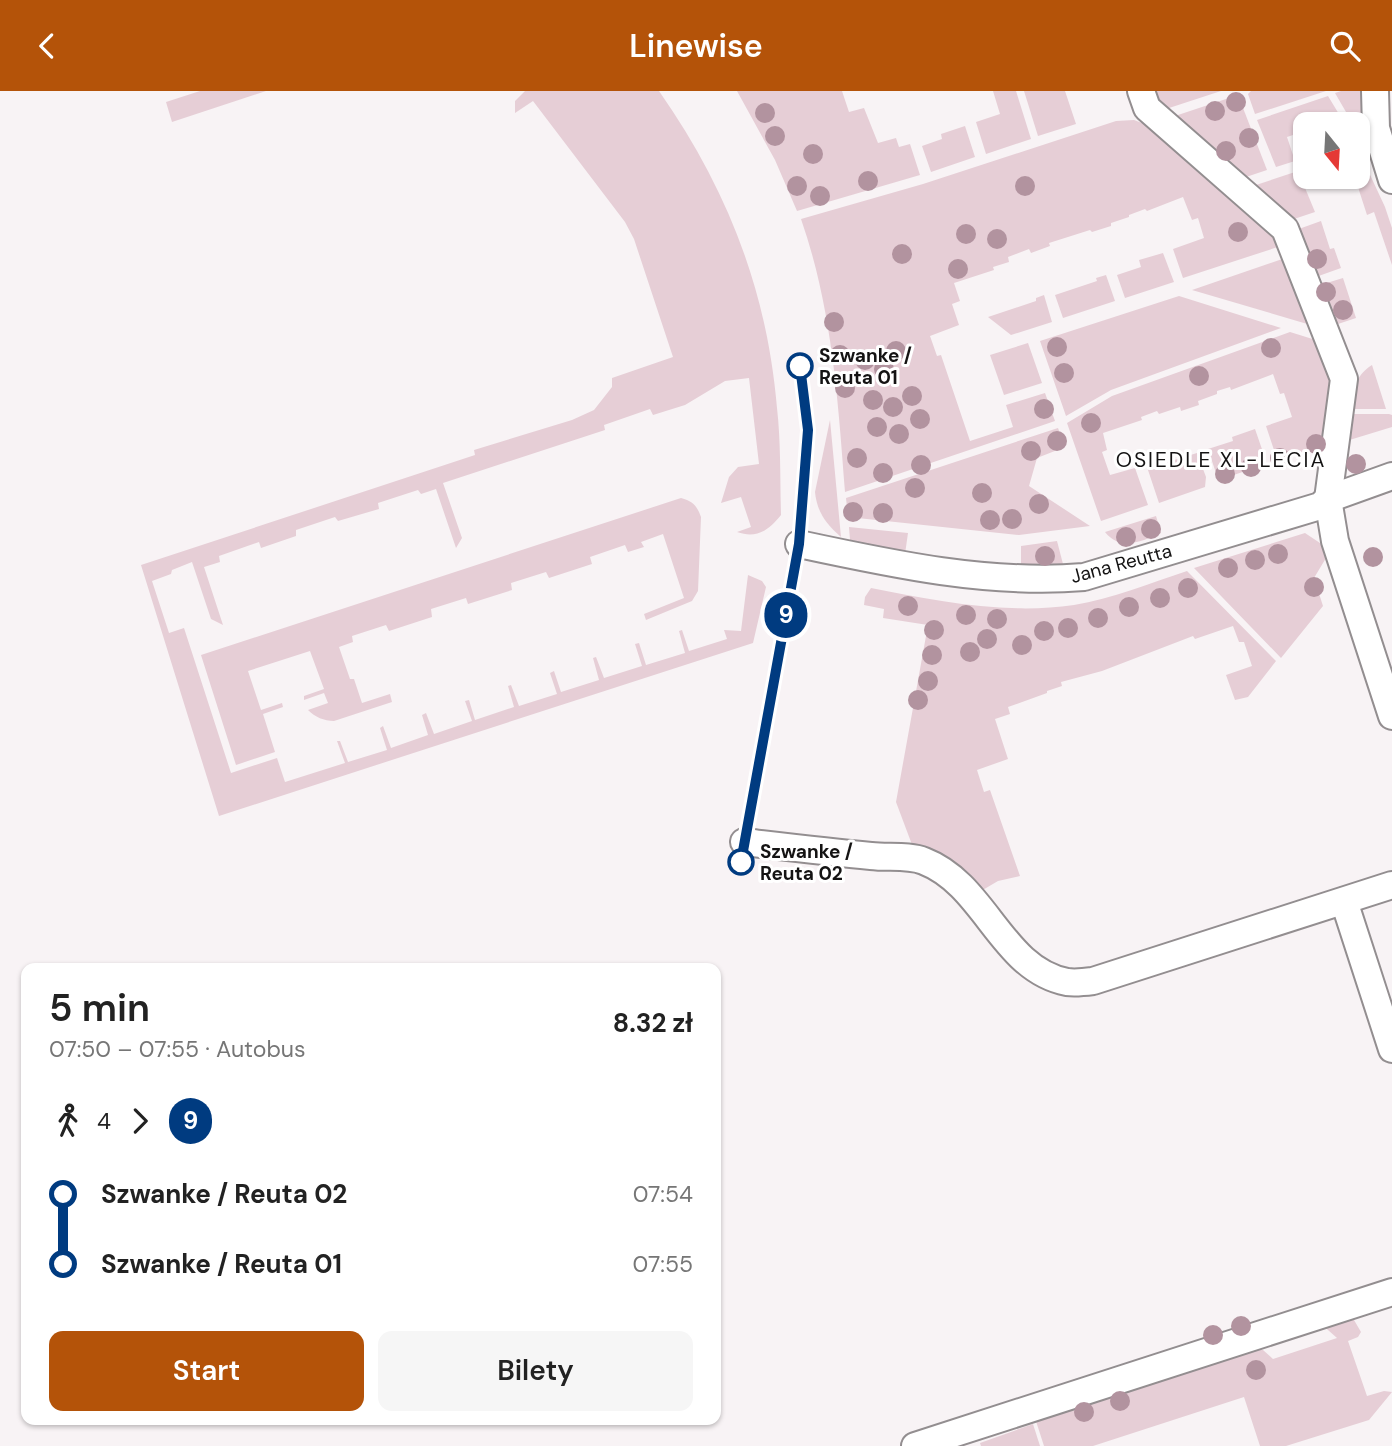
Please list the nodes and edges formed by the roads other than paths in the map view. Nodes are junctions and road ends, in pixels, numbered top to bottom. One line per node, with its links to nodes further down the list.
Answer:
1 (1141, 91): 5 (street)
2 (1375, 91): 3 (street)
3 (1392, 180)
4 (1392, 476): 5 (street, Jana Reutta)
5 (1328, 499): 6 (street, Jana Reutta); 7 (street)
6 (799, 544)
7 (1392, 716)
8 (744, 842): 10 (street)
9 (1392, 885): 10 (street)
10 (1344, 901): 11 (street)
11 (1392, 1049)
12 (1392, 1292): 13 (street)
13 (915, 1446)

